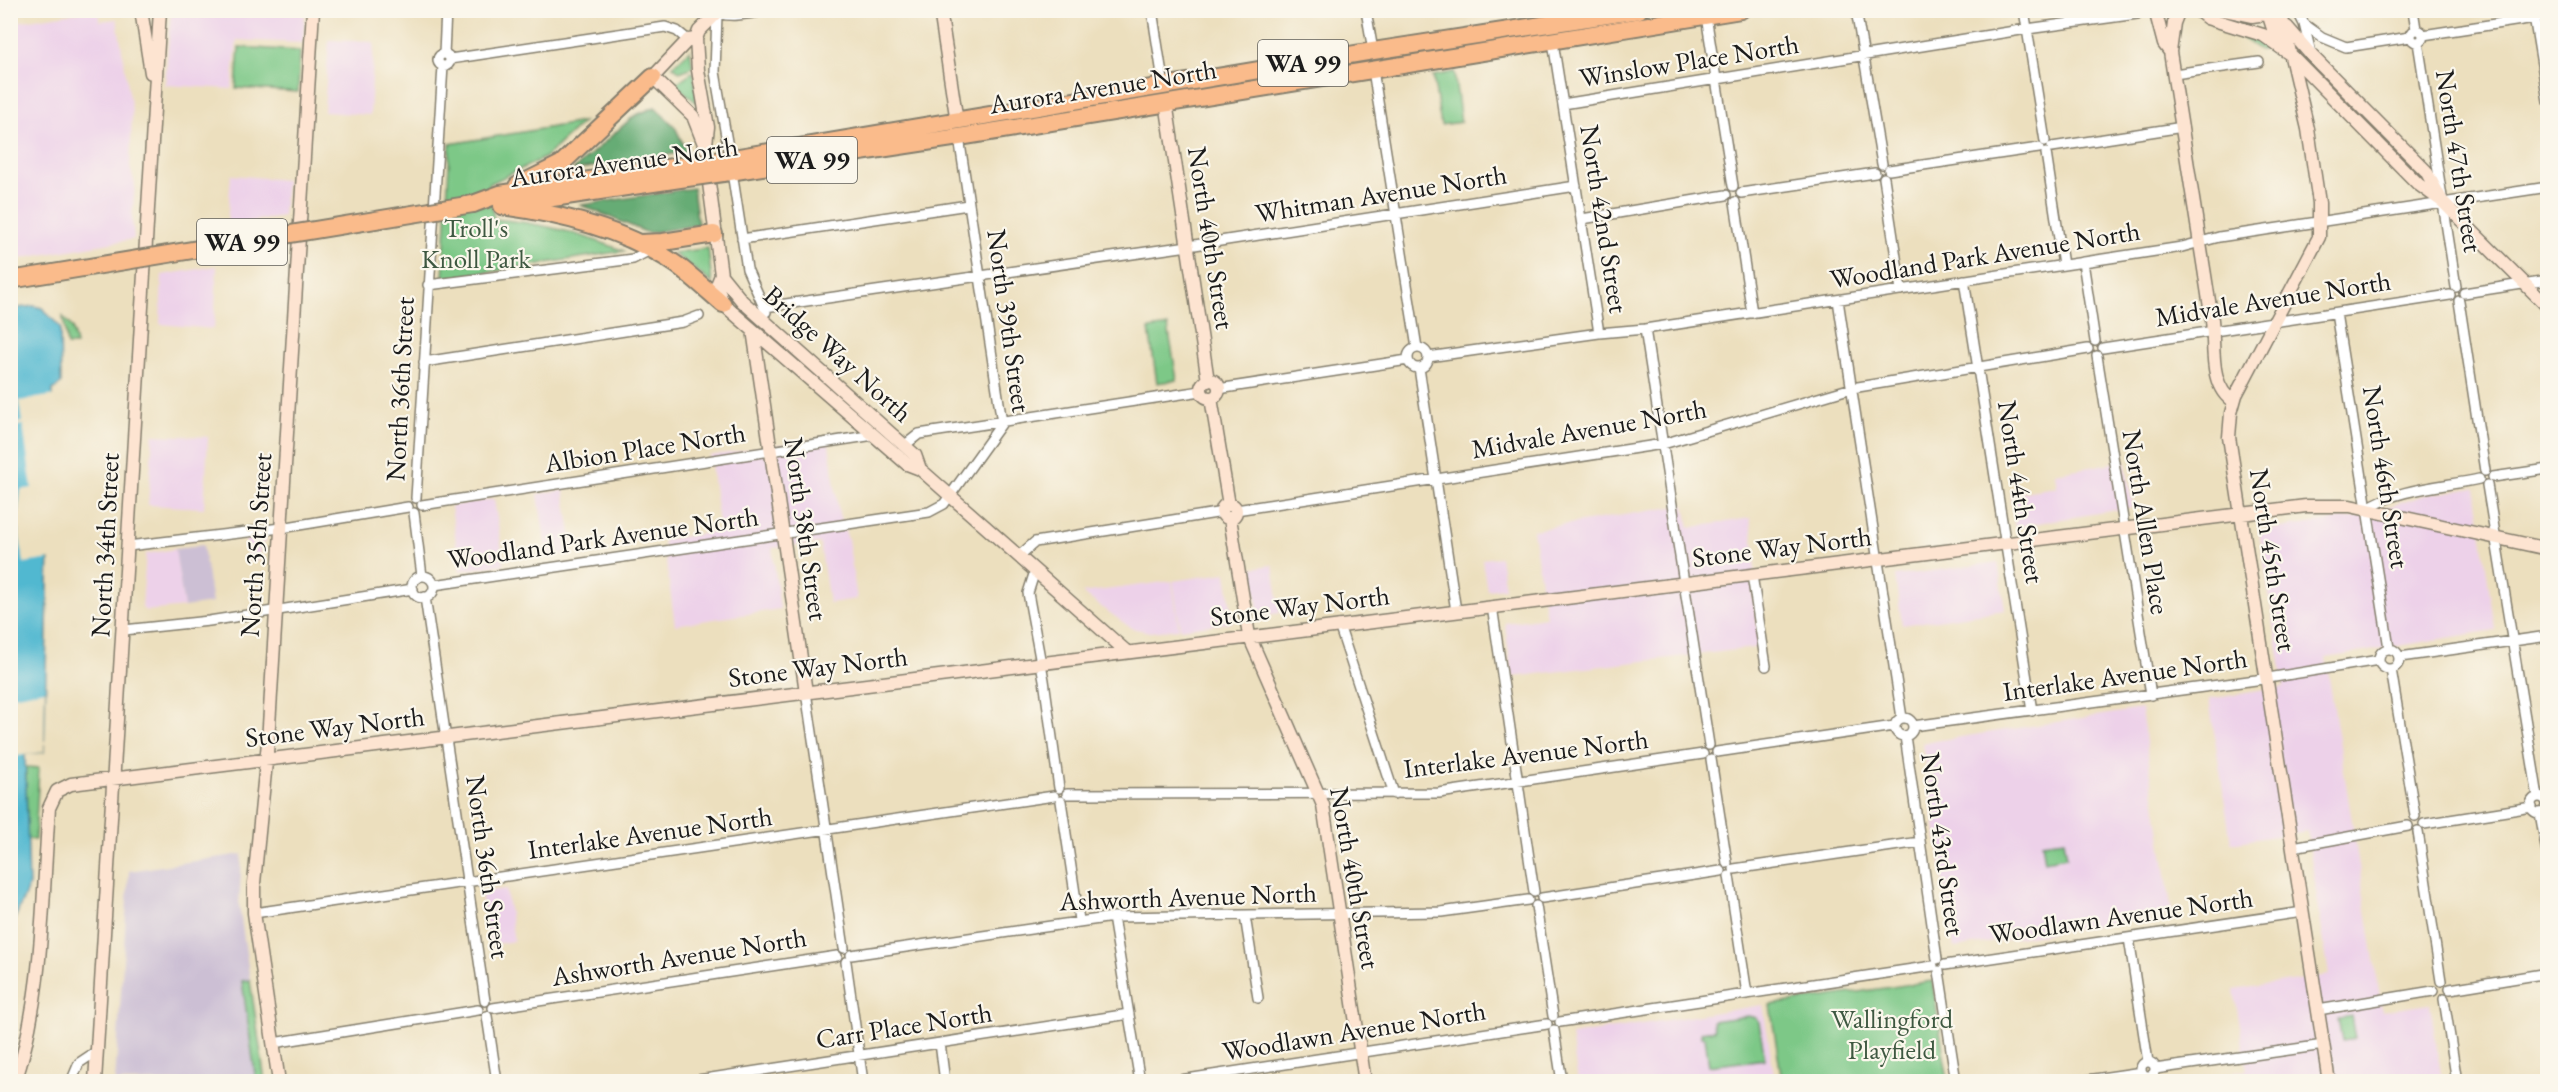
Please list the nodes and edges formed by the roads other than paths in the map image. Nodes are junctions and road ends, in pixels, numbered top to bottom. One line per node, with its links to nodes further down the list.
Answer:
1 (141, 10): 44 (main road)
2 (160, 10): 44 (main road, North 34th Street)
3 (313, 10): 66 (main road, North 35th Street)
4 (446, 10): 36 (street, North 36th Street)
5 (771, 10): 20 (street)
6 (940, 10): 47 (main road, North 39th Street)
7 (1152, 10): 42 (street, North 40th Street)
8 (1366, 10): 31 (street)
9 (1639, 10): 25 (highway, Aurora Avenue North / WA 99)
10 (1741, 10): 23 (highway, Aurora Avenue North / WA 99)
11 (1856, 10): 34 (street)
12 (2024, 10): 27 (street)
13 (2140, 10): 27 (street, Winslow Place North)
14 (2155, 10): 32 (main road)
15 (2179, 10): 32 (main road)
16 (2197, 10): 33 (main road)
17 (2224, 10): 21 (main road)
18 (2296, 10): 26 (street)
19 (2413, 10): 28 (street, North 47th Street)
20 (716, 12): 29 (main road); 49 (street)
21 (2275, 13): 33 (main road); 35 (main road)
22 (2534, 14): 24 (street); 28 (street); 43 (street)
23 (1706, 16): 30 (highway, Aurora Avenue North / WA 99); 41 (street)
24 (2547, 16)
25 (1549, 17): 31 (highway, Aurora Avenue North / WA 99)
26 (2304, 24): 28 (street); 35 (street)
27 (2027, 29): 34 (street, Winslow Place North); 48 (street)
28 (2417, 36): 59 (street, North 47th Street)
29 (692, 39): 36 (street); 40 (main road); 40 (main road)
30 (1553, 42): 38 (highway, Aurora Avenue North / WA 99); 45 (street, North 42nd Street)
31 (1373, 51): 42 (highway, Aurora Avenue North / WA 99)
32 (2170, 52): 39 (main road)
33 (2291, 55): 59 (main road); 64 (main road)
34 (1864, 56): 41 (street, Winslow Place North); 50 (street)
35 (2312, 56): 59 (main road)
36 (446, 60): 62 (street, North 36th Street)
37 (2259, 62): 39 (street)
38 (1373, 70): 42 (highway, Aurora Avenue North / WA 99); 61 (street)
39 (2174, 74): 46 (main road)
40 (653, 77): 57 (highway)
41 (1716, 78): 45 (street, Winslow Place North); 53 (street)
42 (1165, 94): 47 (highway, Aurora Avenue North / WA 99); 70 (main road, North 40th Street)
43 (2547, 101)
44 (154, 104): 72 (main road, North 34th Street)
45 (1563, 104): 52 (street, North 42nd Street)
46 (2183, 127): 48 (street); 68 (main road)
47 (958, 130): 49 (highway, Aurora Avenue North / WA 99); 60 (street, North 39th Street)
48 (2045, 147): 50 (street); 73 (street)
49 (726, 166): 57 (highway, Aurora Avenue North / WA 99, bridge); 67 (street)
50 (1885, 171): 55 (street); 81 (street)
51 (709, 183): 65 (main road)
52 (1576, 186): 61 (street, Whitman Avenue North); 63 (street, North 42nd Street)
53 (1733, 186): 55 (street); 56 (street)
54 (2547, 187): 59 (street, Woodland Park Avenue North)
55 (1741, 193): 58 (street)
56 (1726, 195): 58 (street); 63 (street)
57 (501, 200): 69 (highway); 76 (highway, Aurora Avenue North / WA 99, bridge)
58 (1735, 202): 87 (street)
59 (2443, 202): 64 (street, Woodland Park Avenue North); 79 (main road); 82 (street, North 47th Street)
60 (968, 205): 67 (street); 75 (street, North 39th Street)
61 (1396, 214): 70 (street, Whitman Avenue North); 97 (street)
62 (432, 215): 66 (street); 80 (street, North 36th Street)
63 (1582, 219): 95 (street, North 42nd Street)
64 (2320, 222): 68 (street, Woodland Park Avenue North); 90 (main road, North 45th Street)
65 (714, 234): 69 (highway); 74 (main road)
66 (299, 237): 72 (street); 124 (main road, North 35th Street)
67 (742, 240): 85 (street)
68 (2200, 242): 71 (street, Woodland Park Avenue North); 94 (main road)
69 (643, 246): 80 (street); 84 (highway)
70 (1188, 246): 75 (street, Whitman Avenue North); 107 (main road, North 40th Street)
71 (2083, 262): 73 (street, Woodland Park Avenue North); 96 (street)
72 (146, 263): 129 (main road, North 34th Street)
73 (2063, 265): 77 (street, Woodland Park Avenue North)
74 (721, 275): 84 (main road); 91 (main road, Bridge Way North)
75 (979, 276): 85 (street, Whitman Avenue North); 109 (street, North 39th Street)
76 (10, 280)
77 (1964, 280): 81 (street, Woodland Park Avenue North); 104 (street, North 44th Street)
78 (2547, 280): 79 (street)
79 (2523, 283): 82 (street); 86 (main road)
80 (428, 285): 103 (street, North 36th Street)
81 (1901, 290): 83 (street, Woodland Park Avenue North)
82 (2460, 294): 88 (street, Midvale Avenue North); 116 (street, North 47th Street)
83 (1838, 300): 87 (street, Woodland Park Avenue North); 106 (street, North 43rd Street)
84 (723, 304): 93 (main road, Bridge Way North)
85 (765, 307): 91 (street)
86 (2547, 307)
87 (1752, 313): 92 (street, Woodland Park Avenue North)
88 (2336, 313): 90 (street, Midvale Avenue North); 120 (street, North 46th Street)
89 (699, 316): 103 (street)
90 (2276, 322): 94 (street, Midvale Avenue North); 108 (main road, North 45th Street)
91 (767, 324): 112 (main road, Bridge Way North)
92 (1645, 329): 95 (street, Woodland Park Avenue North); 111 (street, North 42nd Street)
93 (753, 330): 110 (main road, Bridge Way North); 113 (main road, North 38th Street)
94 (2213, 331): 98 (street, Midvale Avenue North); 108 (main road)
95 (1599, 333): 101 (street, Woodland Park Avenue North)
96 (2095, 341): 98 (street); 99 (street)
97 (1416, 348): 101 (street); 102 (street)
98 (2103, 348): 100 (street)
99 (2088, 349): 100 (street); 104 (street, Midvale Avenue North)
100 (2097, 356): 125 (street, North Allen Place)
101 (1428, 357): 105 (street)
102 (1408, 360): 105 (street); 107 (street)
103 (424, 362): 119 (street, North 36th Street)
104 (1978, 365): 106 (street, Midvale Avenue North); 128 (street, North 44th Street)
105 (1419, 368): 117 (street)
106 (1852, 388): 111 (street, Midvale Avenue North); 132 (street, North 43rd Street)
107 (1210, 389): 109 (street); 122 (main road, North 40th Street)
108 (2234, 402): 123 (main road, North 45th Street)
109 (1002, 423): 112 (street); 118 (street, North 39th Street)
110 (874, 435): 113 (street, Albion Place North); 114 (main road, Bridge Way North)
111 (1663, 444): 117 (street, Midvale Avenue North); 136 (street, North 42nd Street)
112 (905, 445): 114 (main road, Bridge Way North)
113 (771, 451): 119 (street, Albion Place North); 126 (main road, North 38th Street)
114 (920, 469): 118 (main road, Bridge Way North)
115 (2547, 469): 116 (street)
116 (2486, 478): 120 (street); 127 (street, North 47th Street)
117 (1437, 479): 122 (street, Midvale Avenue North); 142 (street)
118 (950, 496): 126 (street, Woodland Park Avenue North); 131 (main road, Bridge Way North)
119 (419, 502): 121 (street)
120 (2366, 509): 123 (main road, Stone Way North); 127 (main road, Stone Way North); 148 (street, North 46th Street)
121 (411, 510): 124 (street); 135 (street, North 36th Street)
122 (1229, 511): 131 (street, Midvale Avenue North); 145 (main road, North 40th Street)
123 (2241, 514): 125 (main road, Stone Way North); 155 (main road, North 45th Street)
124 (281, 528): 129 (street); 141 (main road, North 35th Street)
125 (2125, 529): 128 (main road, Stone Way North); 157 (street, North Allen Place)
126 (783, 534): 137 (street, Woodland Park Avenue North); 156 (main road, North 38th Street)
127 (2496, 538): 130 (main road, Stone Way North); 147 (street, North 47th Street)
128 (2006, 543): 132 (main road, Stone Way North); 158 (street, North 44th Street)
129 (128, 546): 144 (main road, North 34th Street)
130 (2547, 549)
131 (1019, 556): 133 (main road, Bridge Way North)
132 (1877, 560): 134 (main road, Stone Way North); 159 (street, North 43rd Street)
133 (1035, 571): 149 (main road, Bridge Way North); 152 (street)
134 (1752, 574): 136 (main road, Stone Way North); 153 (street)
135 (422, 576): 137 (street); 138 (street)
136 (1685, 583): 140 (main road, Stone Way North); 164 (street, North 42nd Street)
137 (434, 585): 139 (street)
138 (413, 589): 139 (street); 141 (street, Woodland Park Avenue North)
139 (425, 597): 163 (street, North 36th Street)
140 (1492, 606): 142 (main road, Stone Way North); 167 (street)
141 (276, 610): 144 (street, Woodland Park Avenue North); 165 (main road, North 35th Street)
142 (1456, 611): 143 (main road, Stone Way North)
143 (1339, 625): 145 (main road, Stone Way North); 168 (street)
144 (124, 630): 166 (main road, North 34th Street)
145 (1249, 636): 149 (main road, Stone Way North); 170 (main road, North 40th Street)
146 (2547, 636): 147 (street)
147 (2512, 641): 150 (street); 171 (street, North 47th Street)
148 (2389, 648): 150 (street); 151 (street)
149 (1127, 652): 152 (main road, Stone Way North)
150 (2400, 657): 154 (street)
151 (2379, 660): 154 (street); 155 (street, Interlake Avenue North)
152 (1041, 663): 156 (main road, Stone Way North); 169 (street)
153 (1766, 666)
154 (2391, 669): 174 (street)
155 (2268, 678): 157 (street, Interlake Avenue North); 179 (main road, North 45th Street)
156 (806, 692): 163 (main road, Stone Way North); 177 (street, North 38th Street)
157 (2151, 694): 158 (street, Interlake Avenue North)
158 (2032, 711): 161 (street, Interlake Avenue North)
159 (1902, 717): 160 (street); 161 (street)
160 (1894, 726): 162 (street); 164 (street, Interlake Avenue North)
161 (1913, 726): 162 (street)
162 (1905, 736): 178 (street, North 43rd Street)
163 (445, 737): 165 (main road, Stone Way North); 182 (street, North 36th Street)
164 (1710, 752): 167 (street, Interlake Avenue North); 181 (street, North 42nd Street)
165 (265, 760): 166 (main road, Stone Way North); 185 (main road, North 35th Street)
166 (113, 778): 209 (main road, North 34th Street); 214 (main road, Stone Way North)
167 (1518, 783): 168 (street, Interlake Avenue North); 183 (street)
168 (1394, 794): 170 (street, Interlake Avenue North)
169 (1060, 795): 170 (street, Interlake Avenue North); 177 (street, Interlake Avenue North); 189 (street)
170 (1320, 796): 186 (main road, North 40th Street)
171 (2538, 797): 172 (street); 173 (street)
172 (2547, 804): 173 (street)
173 (2536, 810): 176 (street); 180 (street)
174 (2415, 816): 175 (street); 176 (street)
175 (2408, 826): 176 (street); 179 (street)
176 (2421, 828): 194 (street)
177 (826, 829): 182 (street, Interlake Avenue North); 191 (street, North 38th Street)
178 (1920, 842): 181 (street, Ashworth Avenue North); 192 (street, North 43rd Street)
179 (2293, 847): 184 (main road, North 45th Street)
180 (2547, 859)
181 (1728, 870): 183 (street, Ashworth Avenue North); 197 (street, North 42nd Street)
182 (467, 882): 185 (street, Interlake Avenue North); 200 (street, North 36th Street)
183 (1535, 899): 186 (street, Ashworth Avenue North); 205 (street)
184 (2303, 912): 190 (street, Woodlawn Avenue North); 202 (main road, North 45th Street)
185 (254, 913): 207 (main road, North 35th Street)
186 (1340, 913): 187 (street, Ashworth Avenue North); 210 (main road, North 40th Street)
187 (1245, 916): 188 (street, Ashworth Avenue North); 198 (street)
188 (1113, 917): 189 (street, Ashworth Avenue North); 204 (street)
189 (1079, 921): 191 (street, Ashworth Avenue North)
190 (2128, 938): 192 (street, Woodlawn Avenue North); 212 (street)
191 (847, 955): 203 (street, Ashworth Avenue North); 211 (street, North 38th Street)
192 (1939, 965): 197 (street, Woodlawn Avenue North); 226 (street, North 43rd Street)
193 (2547, 973): 195 (street)
194 (2441, 981): 195 (street); 196 (street)
195 (2450, 989): 199 (street)
196 (2433, 991): 199 (street); 202 (street)
197 (1747, 994): 205 (street, Woodlawn Avenue North)
198 (1258, 998)
199 (2444, 999): 229 (street)
200 (485, 1001): 201 (street); 203 (street)
201 (478, 1010): 203 (street); 207 (street)
202 (2318, 1010): 208 (main road, North 45th Street)
203 (490, 1012): 218 (street)
204 (1129, 1014): 206 (street, Carr Place North); 222 (street)
205 (1553, 1023): 210 (street, Woodlawn Avenue North); 225 (street)
206 (940, 1042): 211 (street, Carr Place North); 221 (street)
207 (273, 1043): 217 (main road, North 35th Street)
208 (2324, 1045): 212 (street); 228 (main road, North 45th Street)
209 (97, 1051): 215 (street); 216 (main road, North 34th Street)
210 (1361, 1052): 223 (street, Woodlawn Avenue North); 224 (main road, North 40th Street)
211 (859, 1055): 213 (street, Carr Place North); 220 (street, North 38th Street)
212 (2149, 1072): 227 (street)
213 (747, 1077): 219 (street, Carr Place North)
214 (15, 1082)
215 (71, 1082)
216 (95, 1082)
217 (279, 1082)
218 (497, 1082)
219 (685, 1082)
220 (863, 1082)
221 (945, 1082)
222 (1140, 1082)
223 (1167, 1082)
224 (1365, 1082)
225 (1562, 1082)
226 (1956, 1082)
227 (2074, 1082)
228 (2329, 1082)
229 (2457, 1082)

